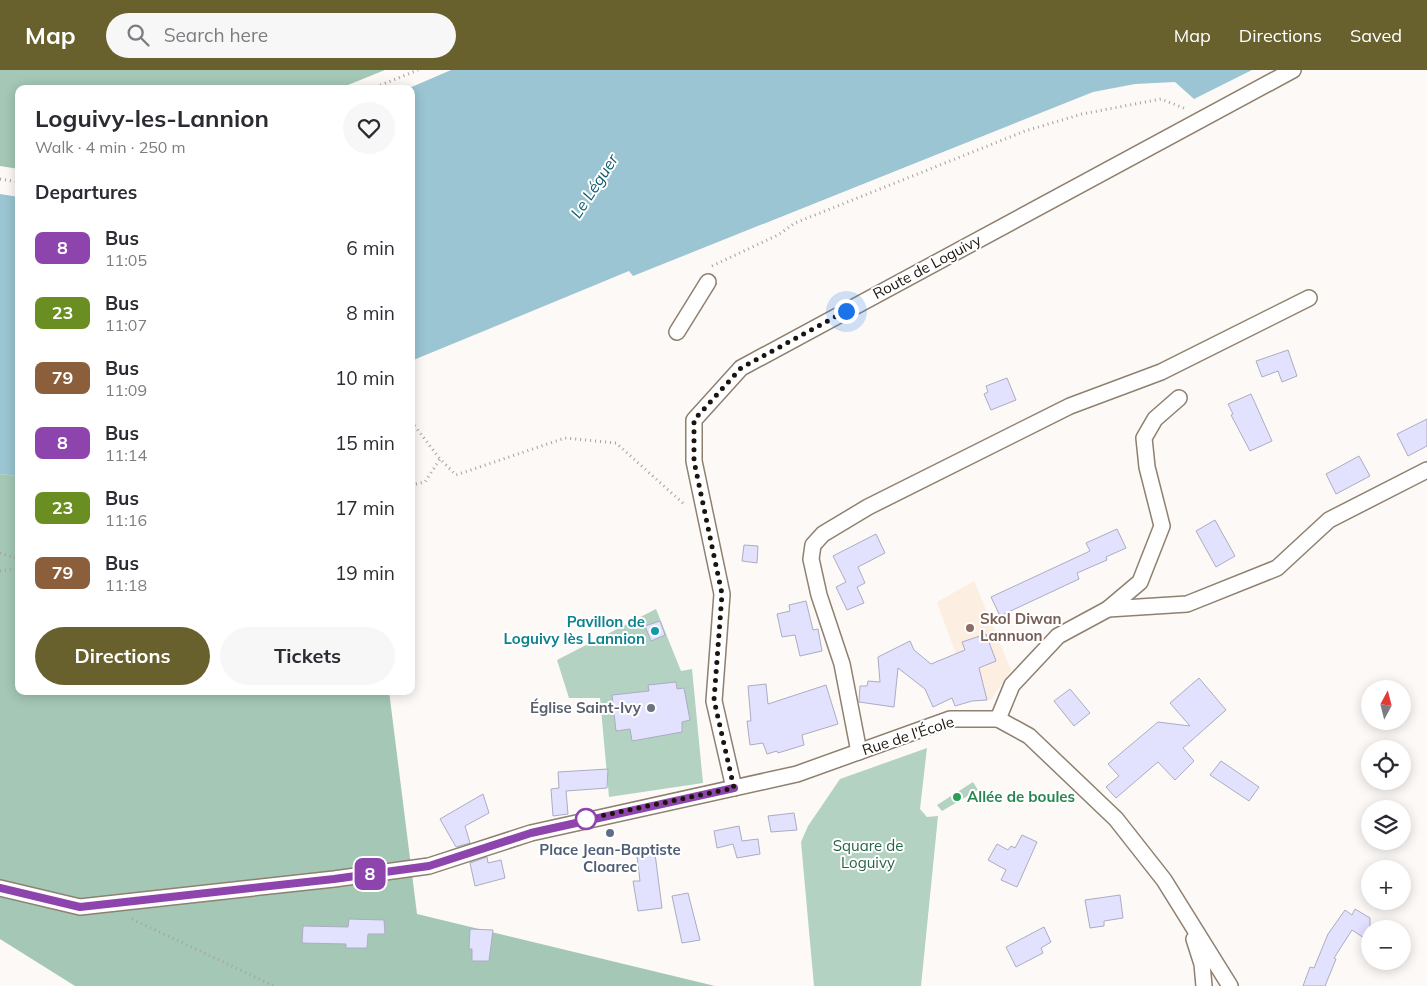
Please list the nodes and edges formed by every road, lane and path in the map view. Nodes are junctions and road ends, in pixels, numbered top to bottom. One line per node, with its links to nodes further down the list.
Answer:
1 (418, 70): 3 (path)
2 (1293, 70): 15 (street, Route de Loguivy)
3 (381, 85)
4 (1190, 112): 7 (path)
5 (0, 179): 6 (path)
6 (15, 181)
7 (708, 282): 9 (street)
8 (1309, 298): 22 (street)
9 (677, 332)
10 (1179, 398): 20 (street)
11 (415, 426): 12 (path)
12 (440, 459): 14 (path); 15 (path)
13 (1427, 470): 20 (street)
14 (415, 484)
15 (706, 524): 23 (street, Route de Loguivy)
16 (0, 553): 17 (path)
17 (15, 558)
18 (15, 569): 19 (path)
19 (0, 571)
20 (1108, 609): 21 (street)
21 (998, 719): 22 (street, Rue de l'École); 24 (street, Rue de l'École)
22 (858, 752): 23 (street, Rue de l'École)
23 (734, 788): 25 (street, Rue de l'École)
24 (1164, 880): 28 (street); 29 (street, Rue de l'École)
25 (0, 888)
26 (127, 917): 27 (path)
27 (274, 986)
28 (1204, 986)
29 (1230, 986)

